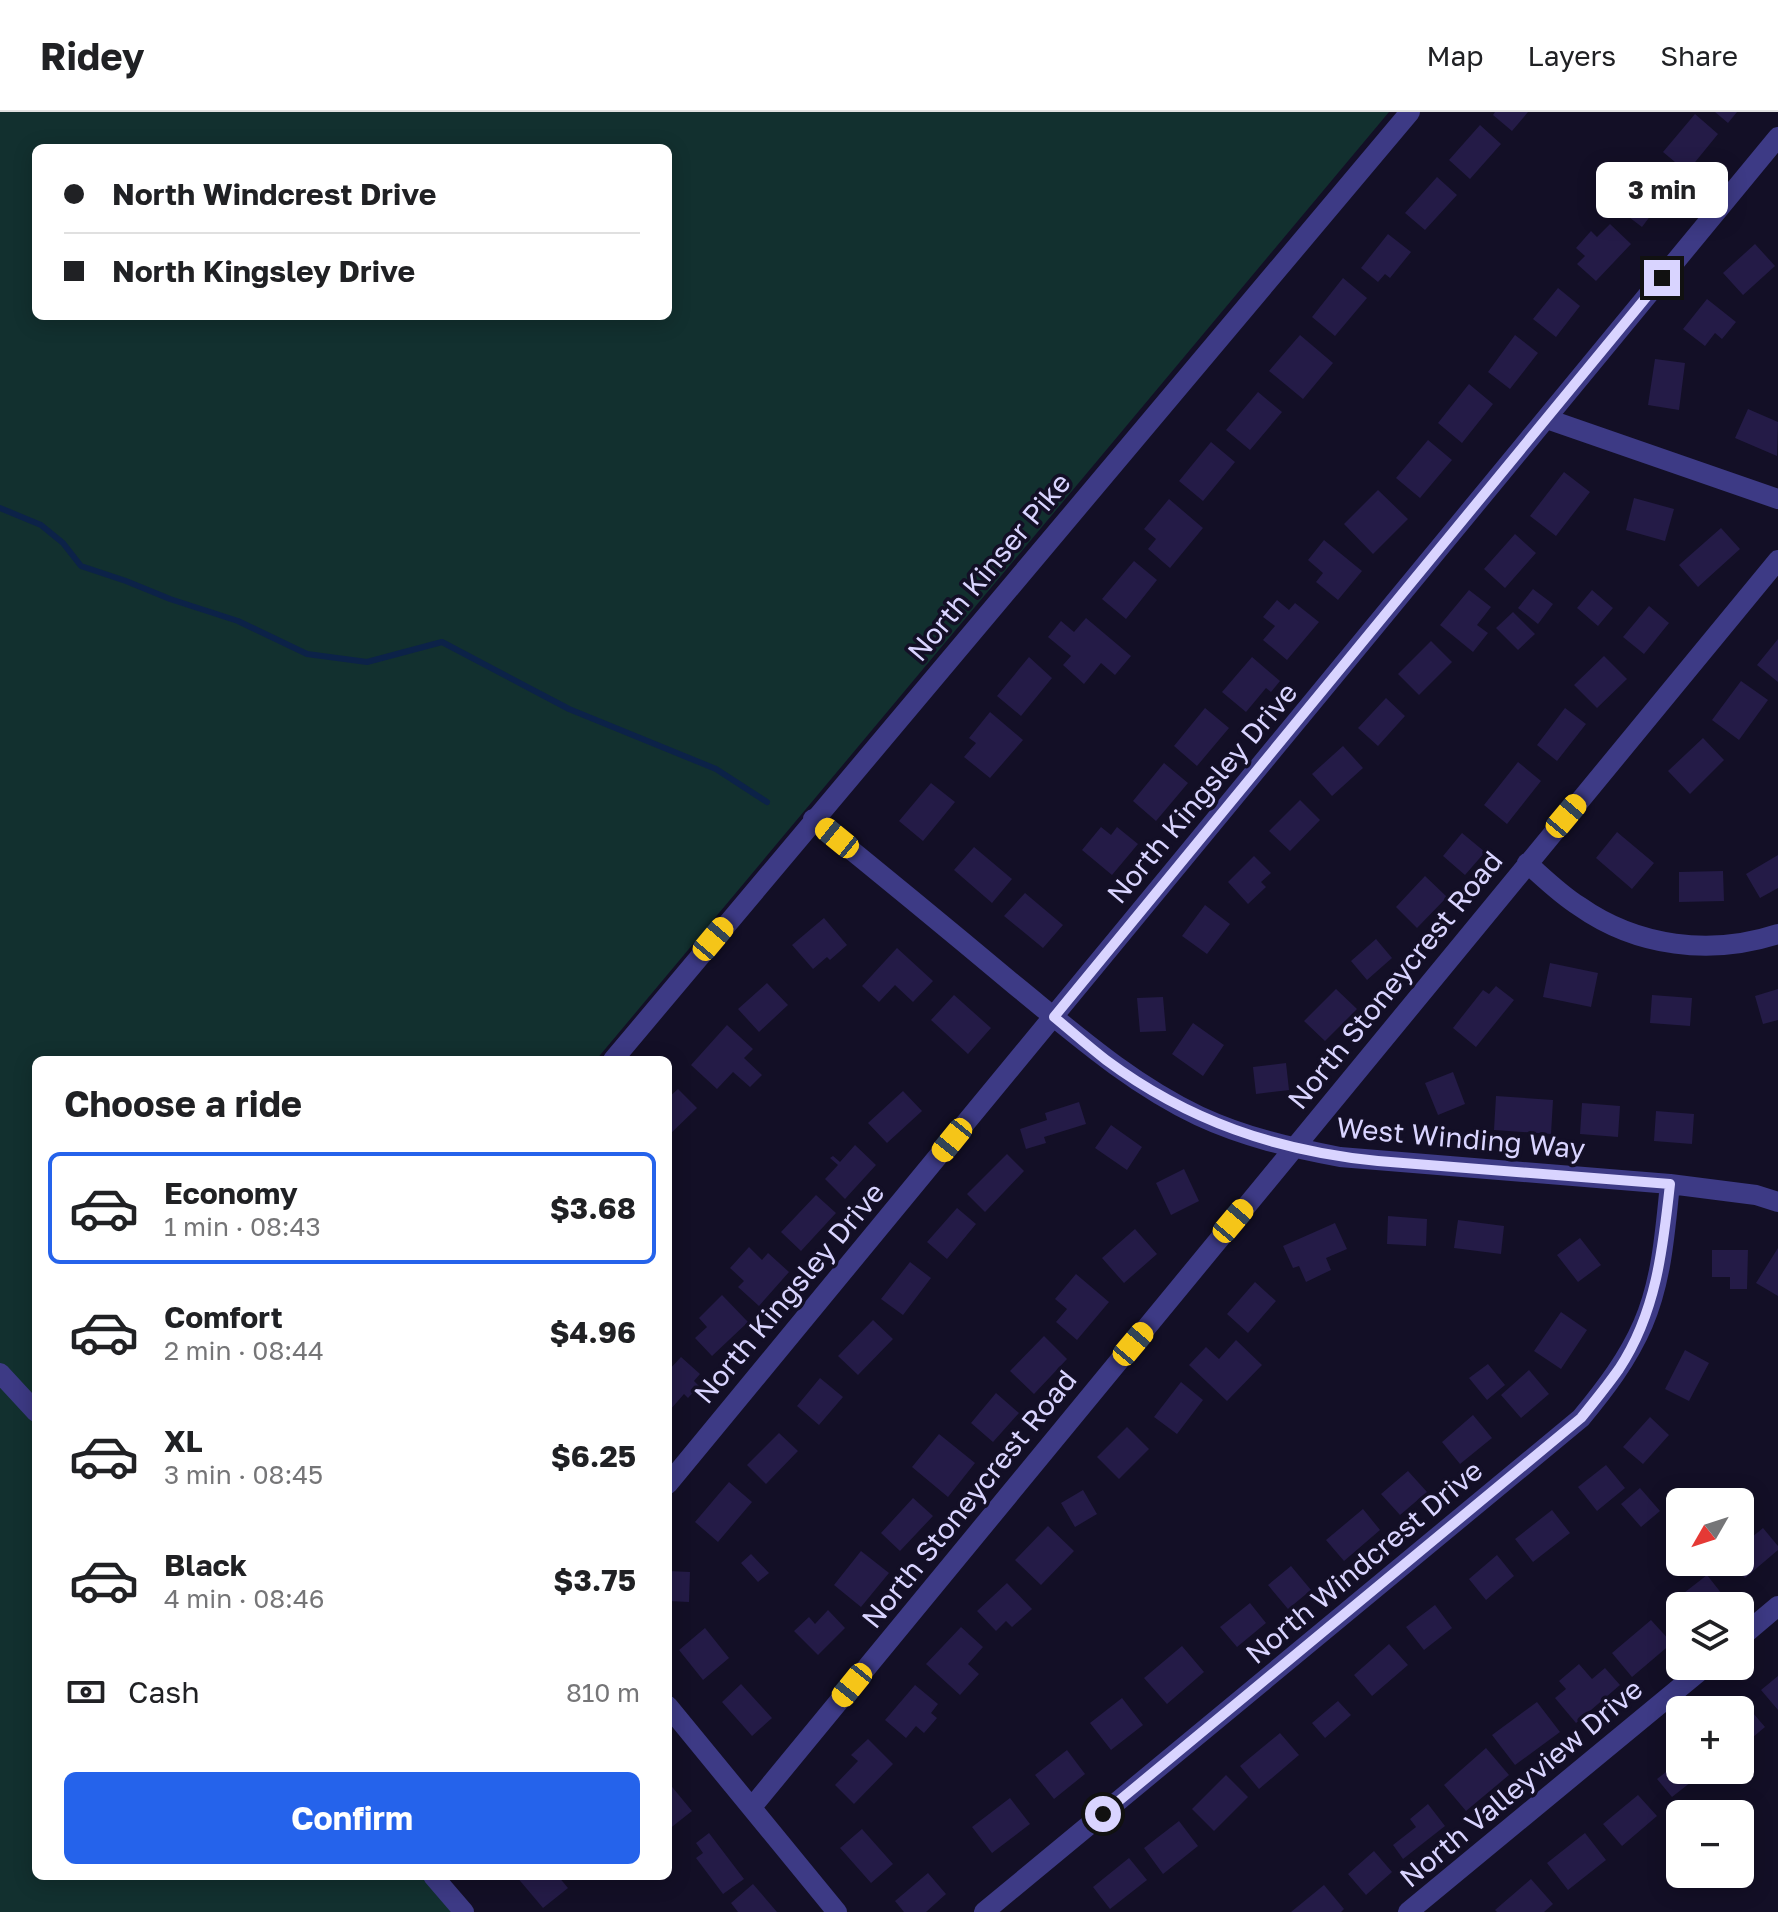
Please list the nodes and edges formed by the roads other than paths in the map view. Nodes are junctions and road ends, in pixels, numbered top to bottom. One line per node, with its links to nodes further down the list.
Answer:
1 (1410, 112): 6 (street, North Kinser Pike)
2 (1778, 137): 3 (street, North Kingsley Drive)
3 (1547, 419): 4 (street); 9 (street, North Kingsley Drive)
4 (1778, 499)
5 (1778, 560): 7 (street, North Stoneycrest Road)
6 (813, 819): 9 (street, West Winding Way); 10 (street, North Kinser Pike)
7 (1527, 863): 8 (street); 11 (street, North Stoneycrest Road)
8 (1778, 934)
9 (1054, 1017): 11 (street, West Winding Way); 16 (street, North Kingsley Drive)
10 (616, 1056)
11 (1294, 1148): 12 (street, West Winding Way); 21 (street, North Stoneycrest Road)
12 (1670, 1184): 13 (street, West Winding Way); 25 (street, North Windcrest Drive)
13 (1778, 1202)
14 (0, 1373): 15 (street)
15 (32, 1408)
16 (672, 1479)
17 (1778, 1606): 18 (street)
18 (1754, 1626)
19 (1689, 1680): 26 (street, North Valleyview Drive)
20 (672, 1711): 21 (street)
21 (752, 1807): 24 (street)
22 (436, 1880): 23 (street)
23 (464, 1912)
24 (837, 1912)
25 (984, 1912)
26 (1408, 1912)

